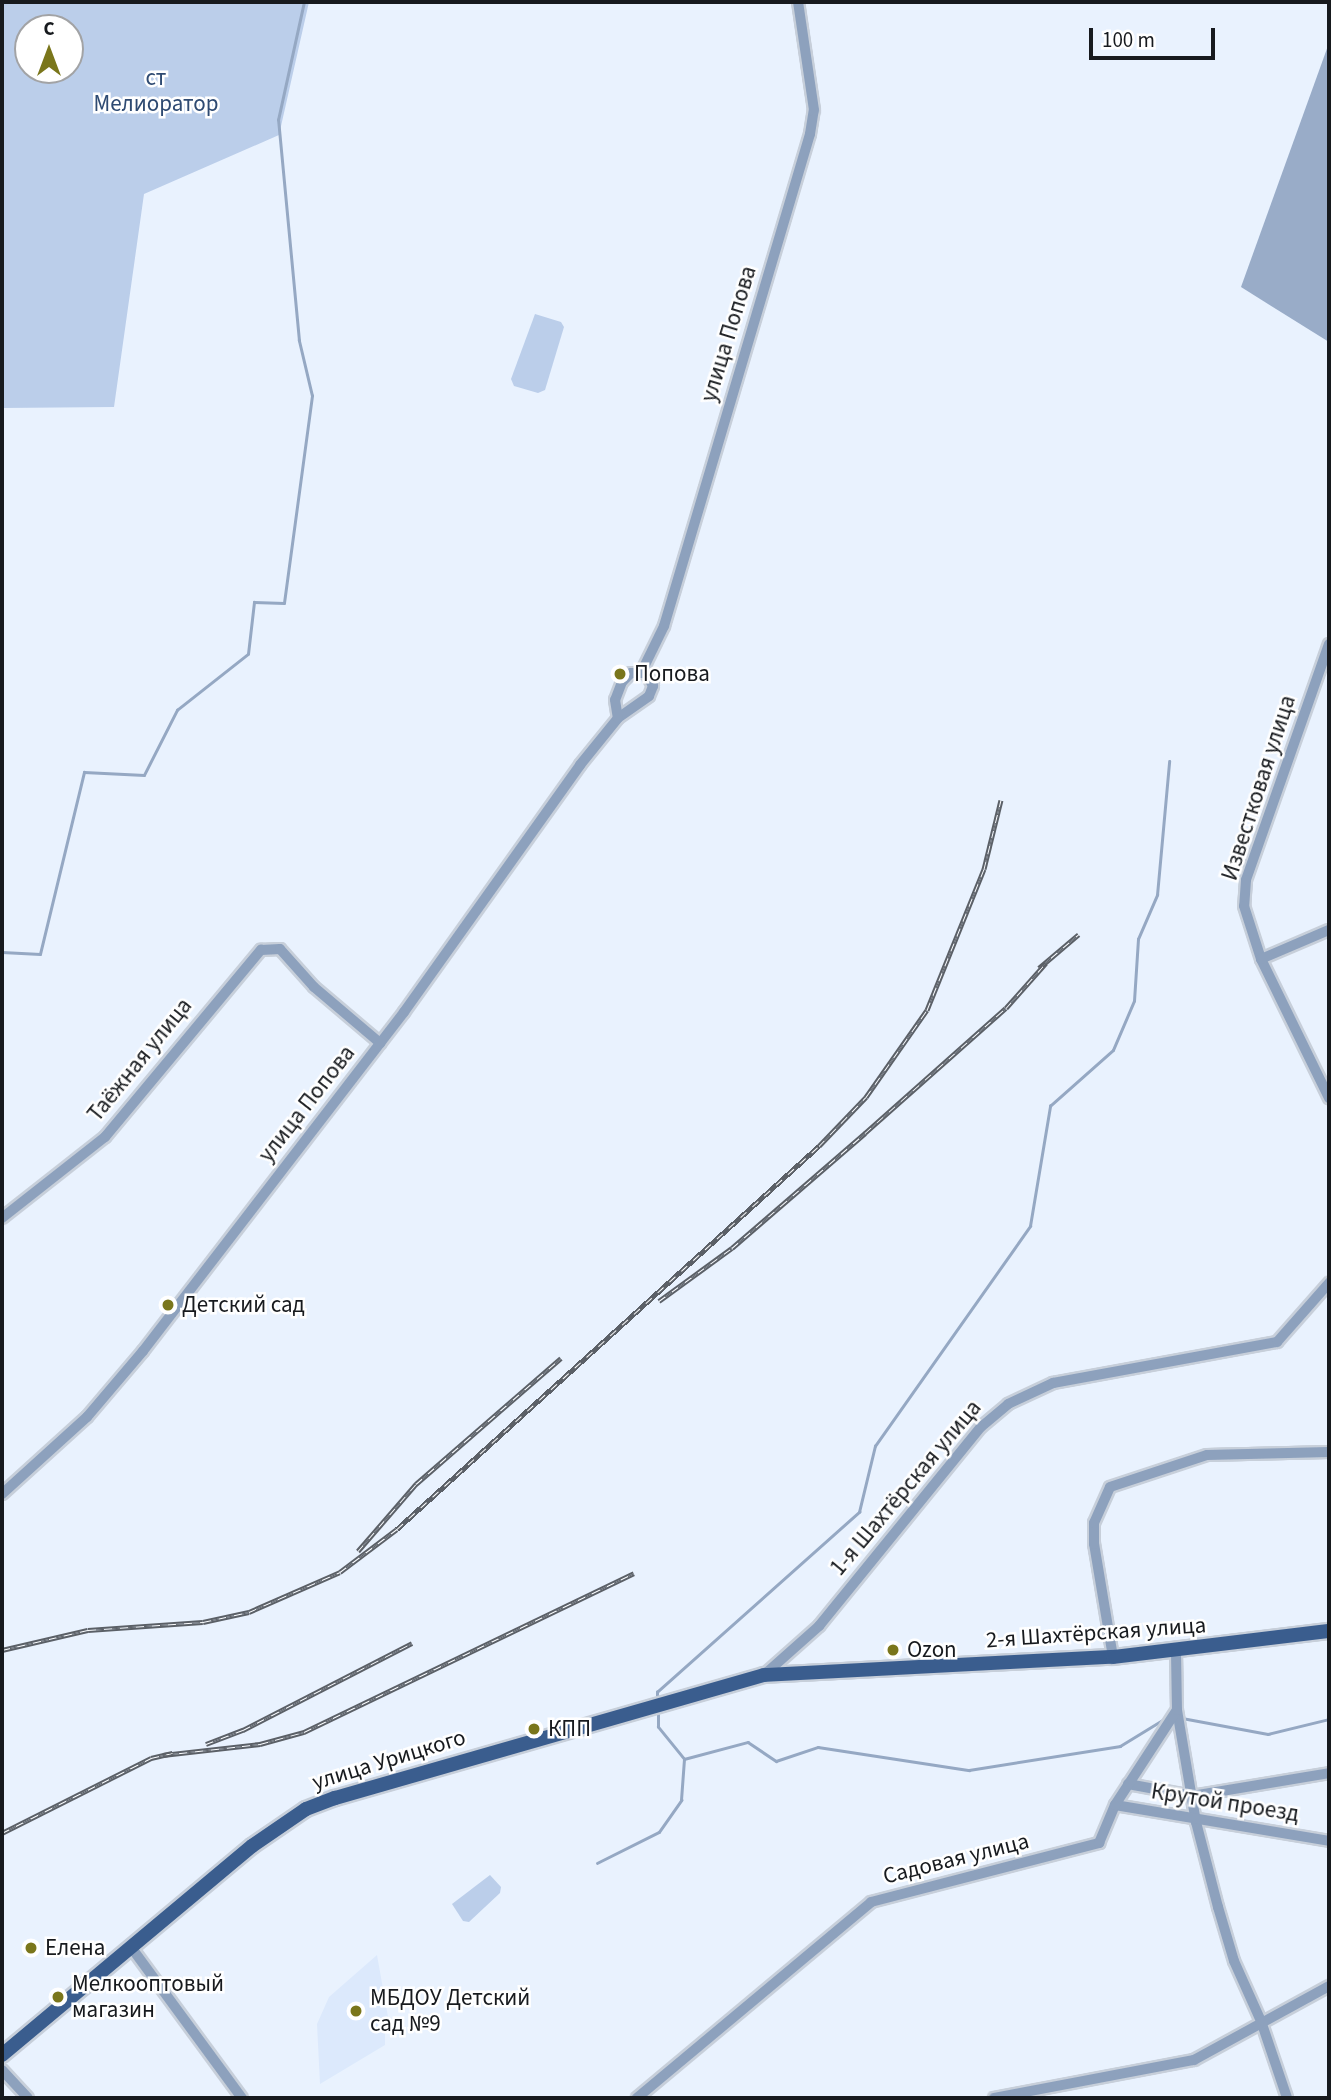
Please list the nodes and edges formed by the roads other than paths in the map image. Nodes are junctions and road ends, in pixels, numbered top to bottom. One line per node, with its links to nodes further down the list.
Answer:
1 (798, 2): 3 (street, улица Попова)
2 (1329, 645): 6 (street, Известковая улица)
3 (642, 671): 4 (street, улица Попова); 4 (street, улица Попова)
4 (618, 718): 7 (street, улица Попова)
5 (1329, 930): 6 (street)
6 (1261, 958): 8 (street, Известковая улица)
7 (380, 1043): 9 (street, Таёжная улица); 12 (street, улица Попова)
8 (1329, 1098)
9 (2, 1218)
10 (1329, 1283): 17 (street, 1-я Шахтёрская улица)
11 (1329, 1452): 15 (street)
12 (2, 1494)
13 (1329, 1631): 14 (main road, 2-я Шахтёрская улица)
14 (1176, 1652): 15 (main road, 2-я Шахтёрская улица); 18 (street)
15 (1113, 1657): 16 (main road, 2-я Шахтёрская улица)
16 (782, 1673): 17 (main road, улица Урицкого)
17 (764, 1675): 25 (main road, улица Урицкого)
18 (1177, 1710): 20 (street, Садовая улица); 21 (street)
19 (1329, 1773): 21 (street)
20 (1128, 1784): 21 (street); 22 (street, Садовая улица)
21 (1192, 1796): 23 (street)
22 (1115, 1805): 23 (street, Крутой проезд); 32 (street, Садовая улица)
23 (1196, 1822): 24 (street, Крутой проезд); 27 (street)
24 (1329, 1841)
25 (131, 1947): 28 (main road, улица Урицкого); 31 (street)
26 (1329, 1986): 27 (street)
27 (1261, 2021): 33 (street); 34 (street)
28 (2, 2055)
29 (2, 2070): 30 (street)
30 (28, 2098)
31 (242, 2098)
32 (637, 2098)
33 (994, 2098)
34 (1287, 2098)

